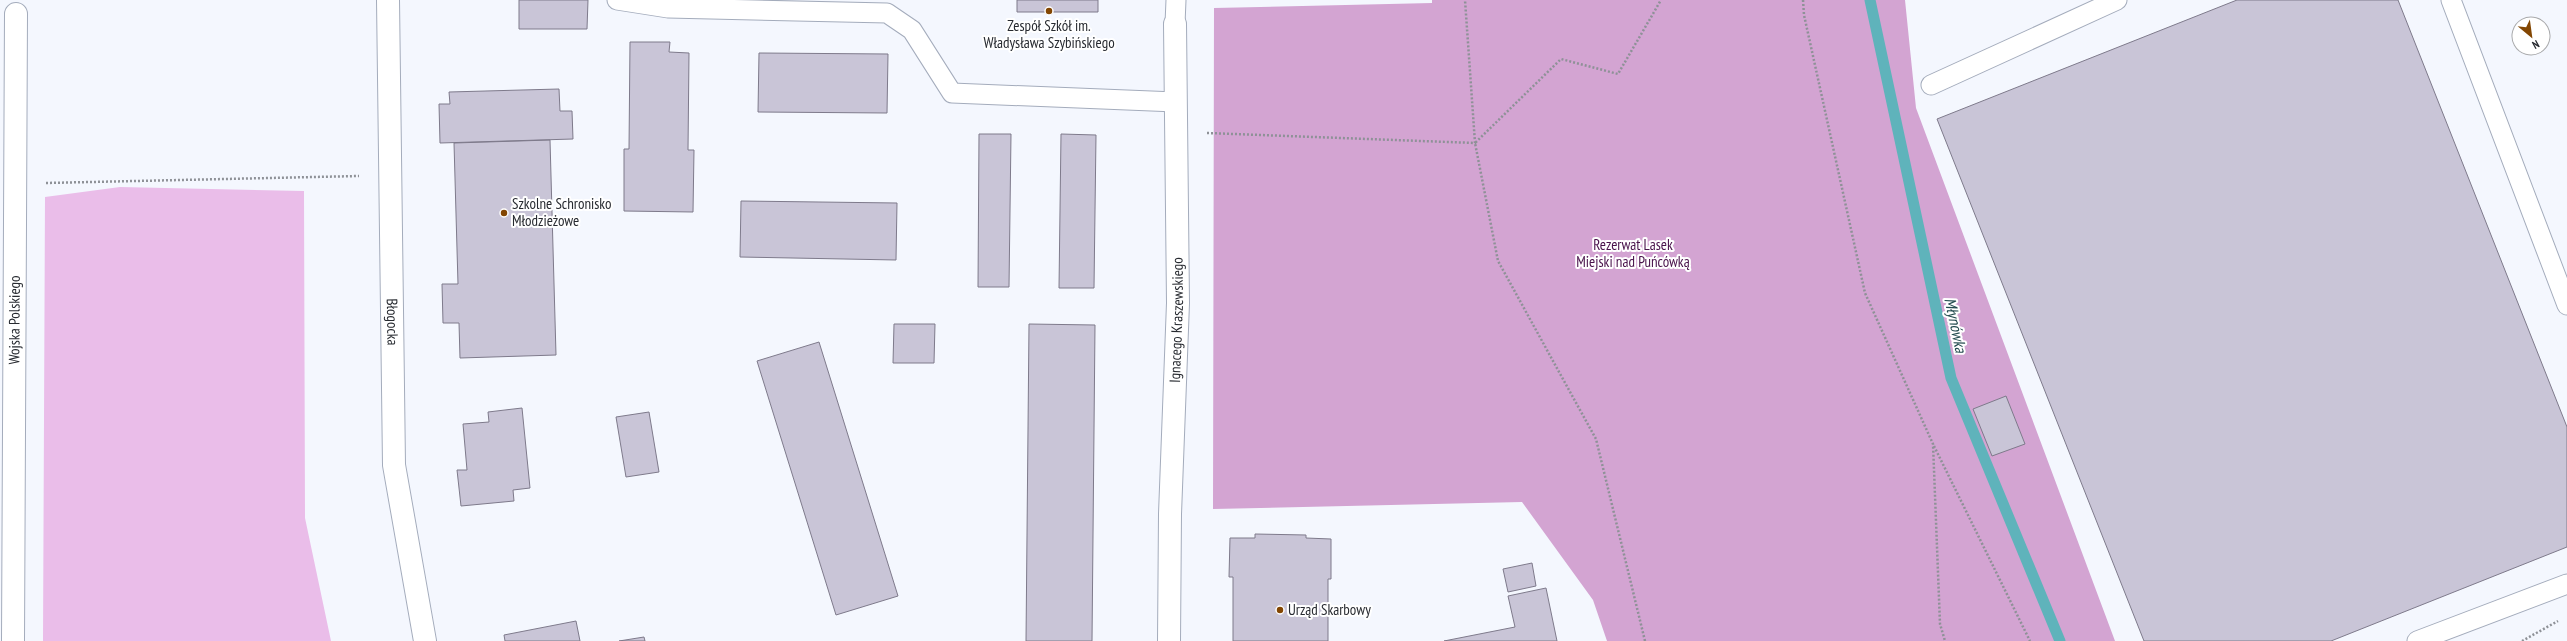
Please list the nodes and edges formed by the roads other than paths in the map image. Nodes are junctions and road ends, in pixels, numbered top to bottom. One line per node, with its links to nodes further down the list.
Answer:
1 (388, 0): 13 (street, Błogocka)
2 (617, 0): 9 (lane)
3 (1176, 0): 7 (lane, Ignacego Kraszewskiego)
4 (2117, 0): 8 (lane)
5 (2451, 0): 10 (lane)
6 (15, 7): 12 (street, Wojska Polskiego)
7 (1175, 24): 9 (street, Ignacego Kraszewskiego)
8 (1931, 85)
9 (1176, 102): 14 (street, Ignacego Kraszewskiego)
10 (2567, 305)
11 (2567, 584): 15 (lane)
12 (13, 641)
13 (425, 641)
14 (1168, 641)
15 (2417, 641)

